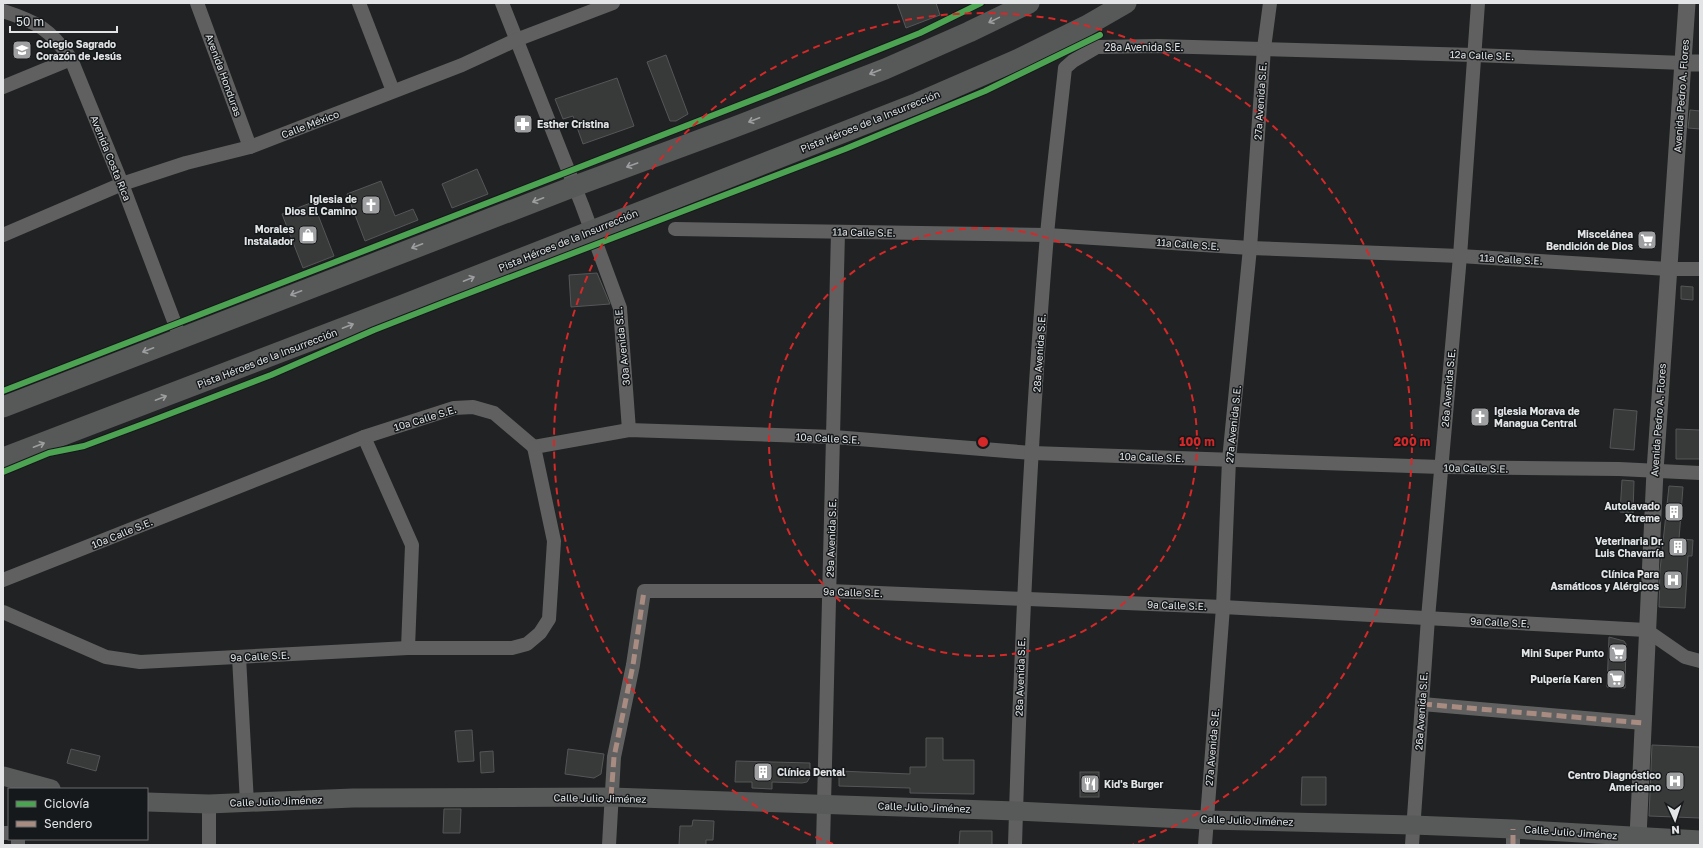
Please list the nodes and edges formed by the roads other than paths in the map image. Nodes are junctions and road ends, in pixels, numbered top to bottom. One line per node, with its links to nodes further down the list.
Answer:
1 (197, 3): 18 (street, Avenida Honduras)
2 (359, 3): 17 (street)
3 (502, 3): 11 (street, 30a Avenida S.E.)
4 (614, 3): 11 (street, Calle México)
5 (1029, 3): 20 (main road, one-way to 20)
6 (1126, 3): 22 (main road, Pista Héroes de la Insurrección)
7 (1270, 3): 12 (street, 27a Avenida S.E.)
8 (1478, 3): 13 (street, 26a Avenida S.E.)
9 (1687, 3): 15 (street, Avenida Pedro A. Flores)
10 (3, 11): 14 (street, Avenida Costa Rica)
11 (516, 40): 17 (street, Calle México); 20 (street, 30a Avenida S.E.)
12 (1264, 48): 13 (street, 12a Calle S.E.); 25 (street, 28a Avenida S.E.); 26 (street, 27a Avenida S.E.)
13 (1474, 55): 15 (street, 12a Calle S.E.); 27 (street, 26a Avenida S.E.)
14 (71, 58): 16 (street); 19 (street, Avenida Costa Rica)
15 (1692, 63): 28 (street, Avenida Pedro A. Flores)
16 (3, 87)
17 (393, 91): 18 (street, Calle México)
18 (250, 146): 19 (street, Calle México)
19 (122, 184): 24 (street, Calle México); 30 (street, Avenida Costa Rica)
20 (575, 186): 22 (street, 30a Avenida S.E.); 30 (main road, one-way to 30)
21 (675, 228): 23 (street, 11a Calle S.E.)
22 (592, 230): 32 (street, 30a Avenida S.E.); 37 (main road, Pista Héroes de la Insurrección, one-way to 22)
23 (838, 232): 25 (street, 11a Calle S.E.); 34 (street, 29a Avenida S.E.)
24 (3, 234)
25 (1047, 235): 26 (street, 11a Calle S.E.); 36 (street, 28a Avenida S.E.)
26 (1250, 248): 27 (street, 11a Calle S.E.); 38 (street, 27a Avenida S.E.)
27 (1460, 256): 28 (street, 11a Calle S.E.); 39 (street, 26a Avenida S.E.)
28 (1668, 269): 29 (street, 11a Calle S.E.); 40 (street, Avenida Pedro A. Flores)
29 (1700, 270)
30 (180, 337): 31 (main road, one-way to 31)
31 (3, 407)
32 (629, 430): 34 (street, 10a Calle S.E.); 35 (street, 10a Calle S.E.)
33 (364, 437): 35 (street, 10a Calle S.E.); 42 (street, 10a Calle S.E.); 49 (street)
34 (834, 437): 36 (street, 10a Calle S.E.); 43 (street, 29a Avenida S.E.)
35 (534, 447): 49 (street, 9a Calle S.E.)
36 (1032, 453): 38 (street, 10a Calle S.E.); 44 (street, 28a Avenida S.E.)
37 (3, 458)
38 (1229, 460): 39 (street, 10a Calle S.E.); 45 (street, 27a Avenida S.E.)
39 (1441, 467): 40 (street, 10a Calle S.E.); 47 (street, 26a Avenida S.E.)
40 (1655, 471): 41 (street, 10a Calle S.E.); 48 (street, Avenida Pedro A. Flores)
41 (1700, 472)
42 (3, 580)
43 (830, 591): 44 (street, 9a Calle S.E.); 56 (street, 9a Calle S.E.); 60 (street, 29a Avenida S.E.)
44 (1023, 599): 45 (street, 9a Calle S.E.); 61 (street, 28a Avenida S.E.)
45 (1223, 607): 47 (street, 9a Calle S.E.); 62 (street, 27a Avenida S.E.)
46 (3, 612): 50 (street, 9a Calle S.E.)
47 (1428, 618): 48 (street, 9a Calle S.E.); 52 (street, 26a Avenida S.E.)
48 (1646, 630): 51 (street); 53 (street, Avenida Pedro A. Flores)
49 (408, 648): 50 (street, 9a Calle S.E.)
50 (239, 657): 58 (street)
51 (1700, 661)
52 (1422, 704): 53 (street); 63 (street, 26a Avenida S.E.)
53 (1643, 723): 66 (street, Avenida Pedro A. Flores)
54 (13, 782): 55 (main road)
55 (46, 788)
56 (611, 797): 58 (main road, Calle Julio Jiménez); 60 (main road, Calle Julio Jiménez); 68 (street)
57 (148, 802): 59 (main road, Calle Julio Jiménez)
58 (248, 803): 59 (main road, Calle Julio Jiménez)
59 (208, 804): 67 (street)
60 (824, 804): 61 (main road, Calle Julio Jiménez); 69 (street, 29a Avenida S.E.)
61 (1016, 810): 62 (main road, Calle Julio Jiménez); 70 (street, 28a Avenida S.E.)
62 (1206, 820): 63 (main road, Calle Julio Jiménez); 71 (street, 27a Avenida S.E.)
63 (1413, 825): 64 (main road, Calle Julio Jiménez); 72 (street, 26a Avenida S.E.)
64 (1513, 837): 66 (main road, Calle Julio Jiménez)
65 (1700, 840): 66 (main road, Calle Julio Jiménez)
66 (1638, 841)
67 (209, 845)
68 (609, 845)
69 (823, 845)
70 (1015, 845)
71 (1205, 845)
72 (1412, 845)

